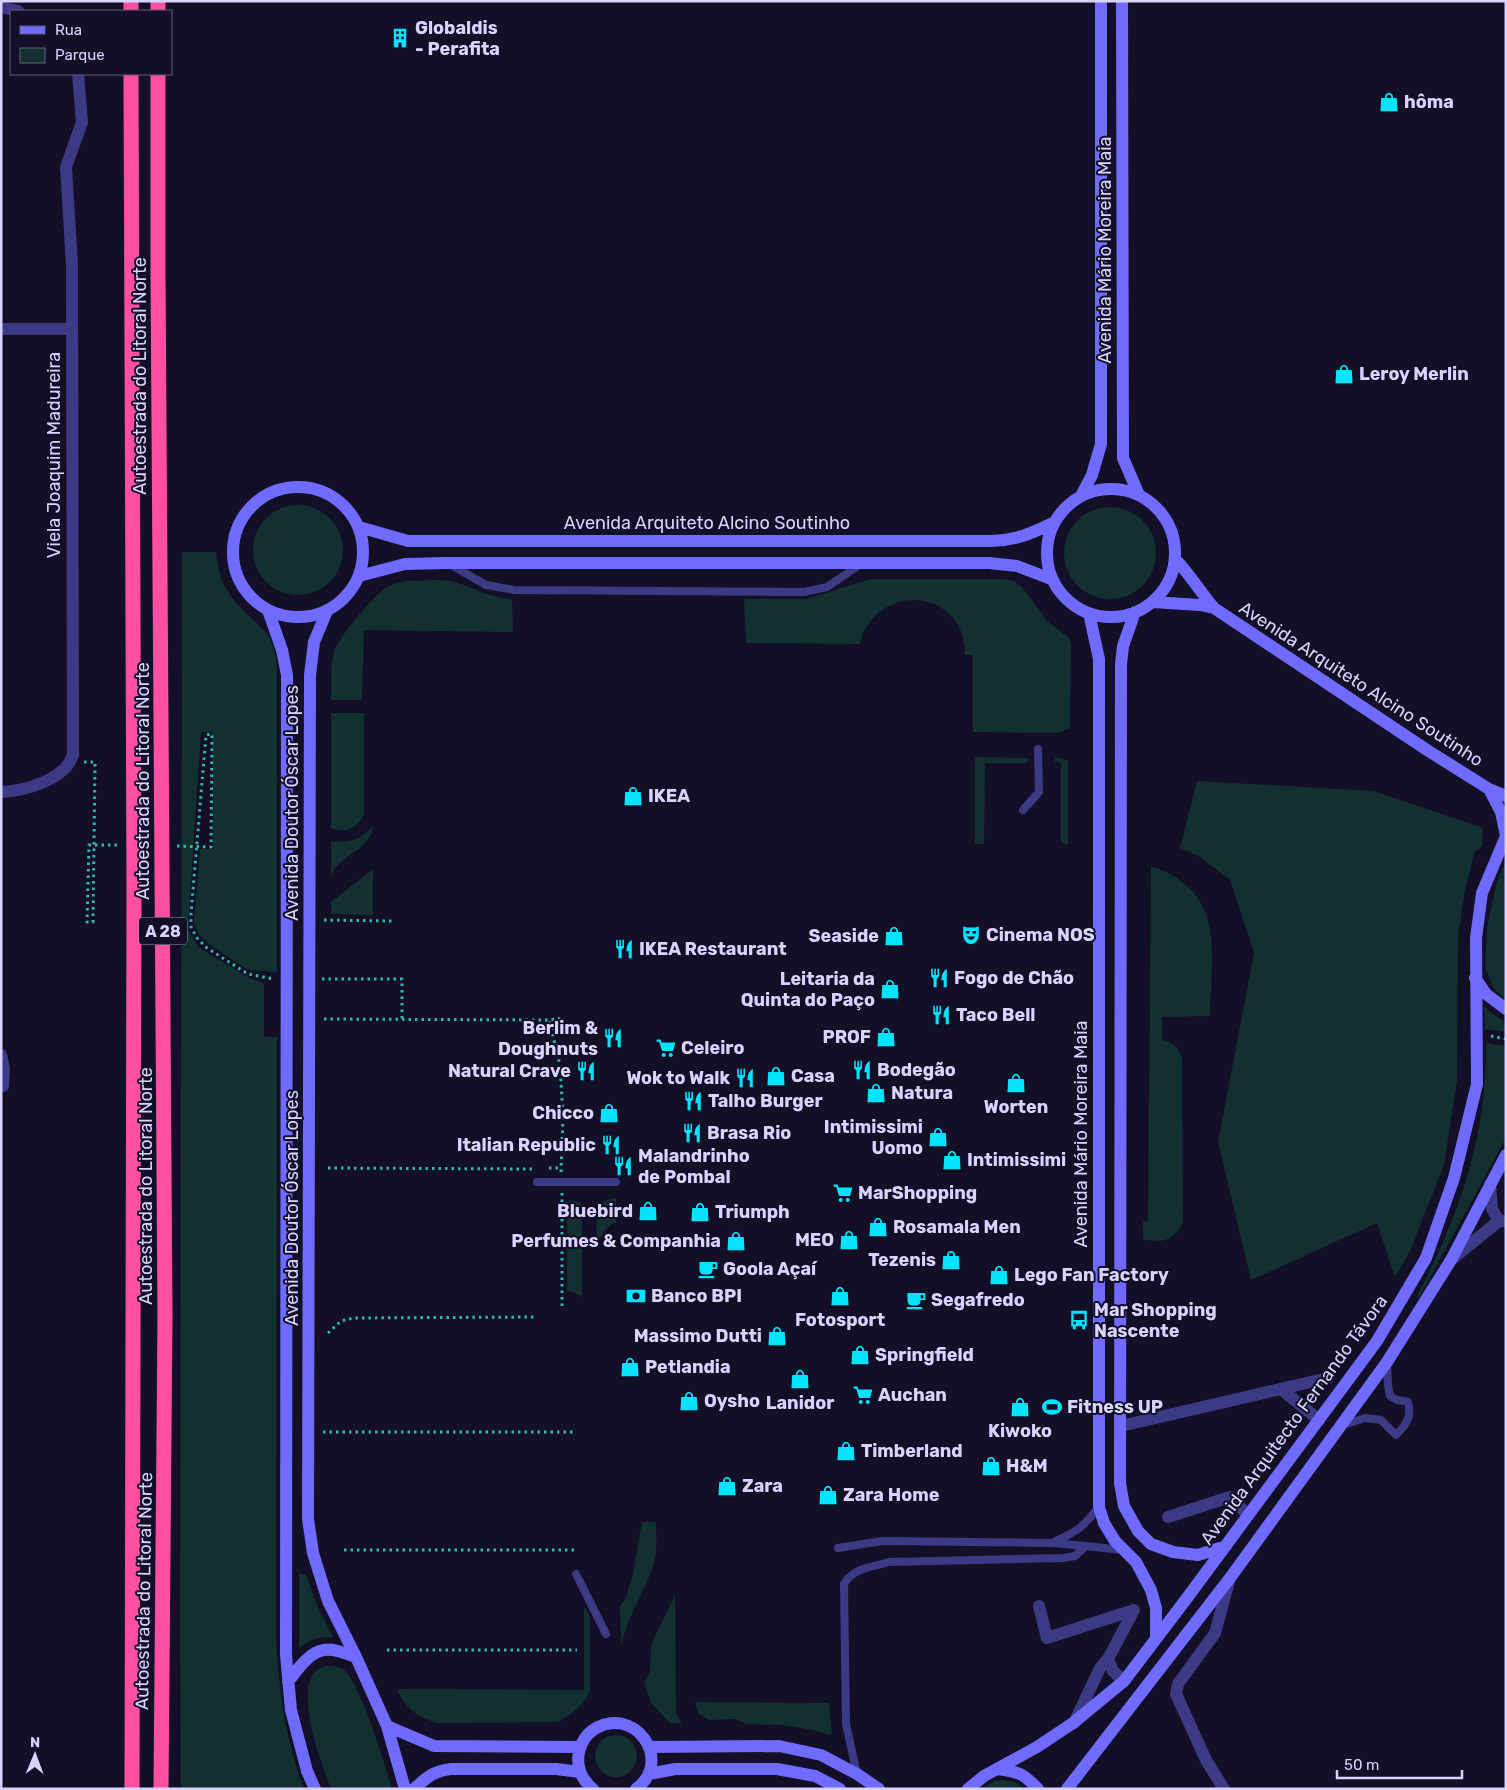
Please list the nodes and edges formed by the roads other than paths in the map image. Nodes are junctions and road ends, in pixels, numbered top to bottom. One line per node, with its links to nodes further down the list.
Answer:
1 (1102, 1): 10 (main road, Avenida Mário Moreira Maia)
2 (1122, 1): 11 (main road, Avenida Mário Moreira Maia)
3 (1, 7): 4 (street)
4 (14, 10)
5 (78, 75): 9 (street, Viela Joaquim Madureira)
6 (132, 75): 72 (highway, Autoestrada do Litoral Norte / A 28)
7 (158, 75): 73 (highway, Autoestrada do Litoral Norte / A 28)
8 (1, 329): 9 (street)
9 (72, 329): 27 (street, Viela Joaquim Madureira)
10 (1082, 494): 11 (main road); 12 (main road)
11 (1139, 495): 14 (main road)
12 (1053, 523): 13 (main road, Avenida Arquiteto Alcino Soutinho); 18 (main road)
13 (359, 527): 17 (main road); 21 (main road)
14 (1175, 560): 19 (main road); 20 (main road, Avenida Arquiteto Alcino Soutinho)
15 (447, 562): 16 (main road); 16 (lane); 17 (main road)
16 (861, 563): 18 (main road)
17 (359, 576): 22 (main road)
18 (1051, 579): 24 (main road)
19 (1152, 602): 20 (main road, Avenida Arquiteto Alcino Soutinho); 23 (main road)
20 (1214, 608): 26 (main road, Avenida Arquiteto Alcino Soutinho)
21 (268, 610): 22 (main road); 63 (main road, Avenida Doutor Óscar Lopes)
22 (327, 611): 60 (main road, Avenida Doutor Óscar Lopes)
23 (1135, 612): 24 (main road); 46 (main road)
24 (1089, 613): 47 (main road, Avenida Mário Moreira Maia)
25 (1038, 750): 29 (lane)
26 (1489, 789): 28 (main road, Avenida Arquiteto Alcino Soutinho); 30 (main road, Avenida Arquiteto Alcino Soutinho)
27 (1, 792)
28 (1506, 796)
29 (1022, 810)
30 (1506, 836): 31 (main road, Avenida Arquitecto Fernando Távora)
31 (1475, 978): 32 (main road); 44 (main road, Avenida Arquitecto Fernando Távora)
32 (1506, 1009)
33 (1, 1055): 34 (street)
34 (1, 1086)
35 (1506, 1155): 38 (main road)
36 (537, 1182): 37 (lane)
37 (616, 1182)
38 (1490, 1184): 39 (street); 40 (main road)
39 (1502, 1221): 40 (street)
40 (1451, 1260): 41 (main road)
41 (1388, 1362): 45 (main road); 45 (lane)
42 (1328, 1378): 43 (street)
43 (1281, 1389): 44 (street); 46 (street)
44 (1319, 1420): 48 (main road, Avenida Arquitecto Fernando Távora)
45 (1341, 1425): 56 (main road)
46 (1121, 1426): 52 (main road)
47 (1099, 1506): 50 (lane); 54 (main road, Avenida Mário Moreira Maia)
48 (1248, 1515): 49 (street); 52 (main road, Avenida Arquitecto Fernando Távora)
49 (1168, 1517)
50 (1052, 1542): 51 (lane); 53 (lane)
51 (1086, 1546): 54 (lane); 71 (lane)
52 (1226, 1546): 59 (main road, Avenida Arquitecto Fernando Távora)
53 (838, 1548)
54 (1124, 1550): 59 (main road, Avenida Mário Moreira Maia)
55 (576, 1574): 58 (lane)
56 (1230, 1578): 83 (main road); 84 (street)
57 (1039, 1606): 61 (street)
58 (606, 1634)
59 (1156, 1639): 62 (main road, Avenida Arquitecto Fernando Távora)
60 (356, 1657): 63 (main road); 65 (main road, Avenida Doutor Óscar Lopes)
61 (1108, 1659): 62 (street); 64 (street)
62 (1124, 1680): 64 (main road, Avenida Arquitecto Fernando Távora)
63 (288, 1682): 74 (main road, Avenida Doutor Óscar Lopes)
64 (1074, 1723): 68 (main road, Avenida Arquitecto Fernando Távora)
65 (387, 1726): 66 (main road); 75 (main road, Avenida Doutor Óscar Lopes)
66 (580, 1747): 67 (main road); 69 (main road)
67 (650, 1747): 70 (main road); 71 (main road)
68 (997, 1769): 81 (main road, Avenida Arquitecto Fernando Távora); 82 (main road)
69 (580, 1772): 76 (main road); 77 (main road)
70 (649, 1774): 78 (main road); 79 (main road)
71 (858, 1774): 80 (main road)
72 (132, 1789)
73 (161, 1789)
74 (315, 1789)
75 (405, 1789)
76 (414, 1789)
77 (592, 1789)
78 (636, 1789)
79 (840, 1789)
80 (879, 1789)
81 (968, 1789)
82 (1038, 1789)
83 (1067, 1789)
84 (1224, 1789)

